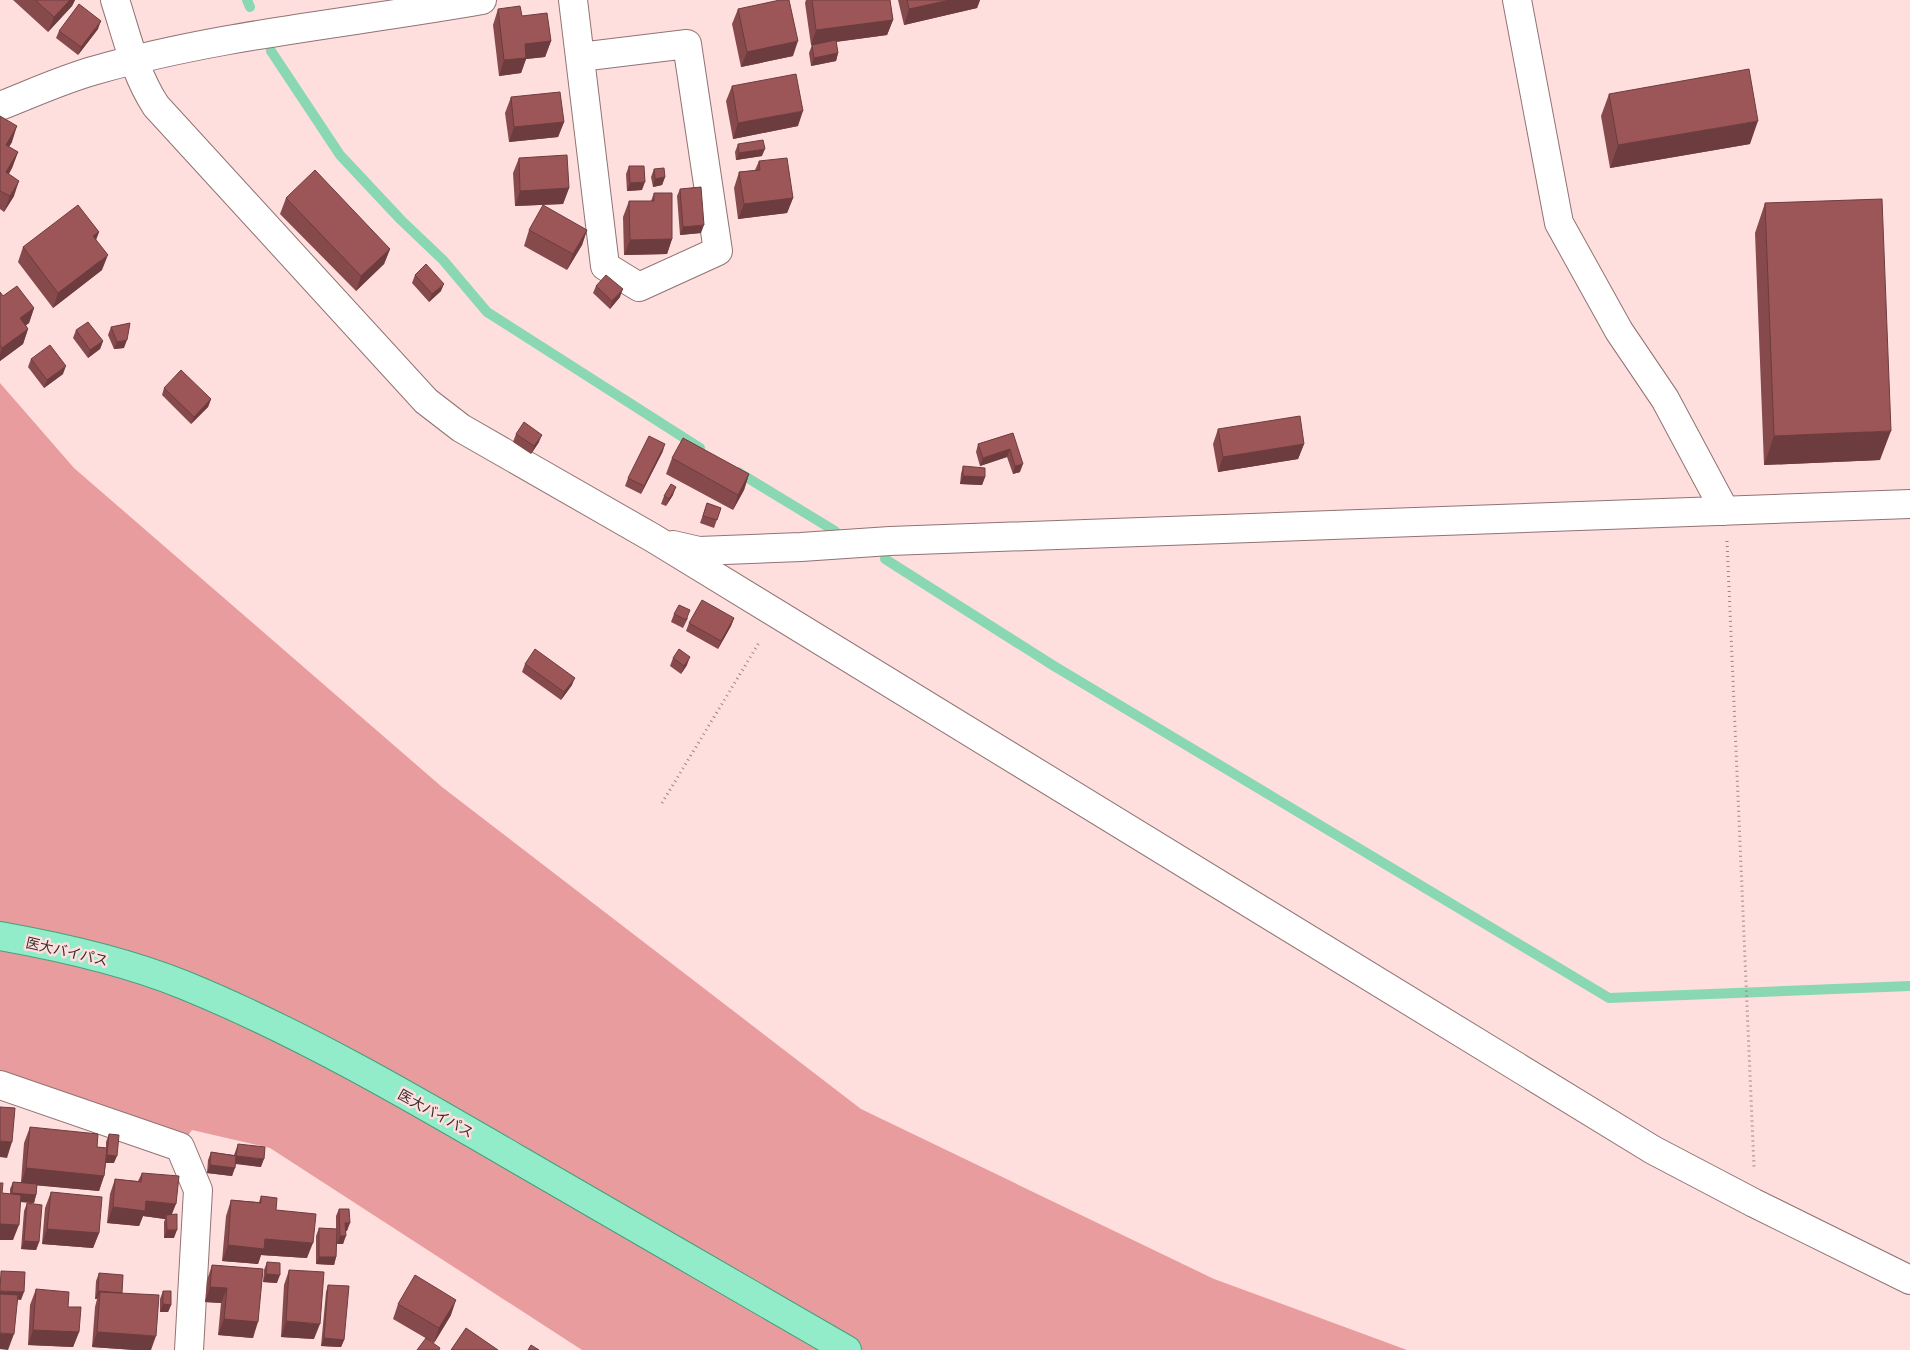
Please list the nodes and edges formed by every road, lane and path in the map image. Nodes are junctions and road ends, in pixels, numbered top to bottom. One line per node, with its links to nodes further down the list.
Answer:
1 (115, 0): 6 (street)
2 (482, 0): 6 (street)
3 (573, 0): 5 (street)
4 (1517, 0): 9 (street)
5 (580, 57): 5 (street)
6 (134, 61): 7 (street); 10 (street)
7 (0, 106)
8 (1910, 504): 9 (street)
9 (1725, 511): 10 (street); 15 (path)
10 (642, 531): 11 (street)
11 (777, 614): 12 (path); 15 (street)
12 (662, 803)
13 (0, 936): 18 (main road, 医大バイパス)
14 (0, 1085): 17 (street)
15 (1754, 1203): 16 (street)
16 (1910, 1280)
17 (189, 1350)
18 (847, 1350)

